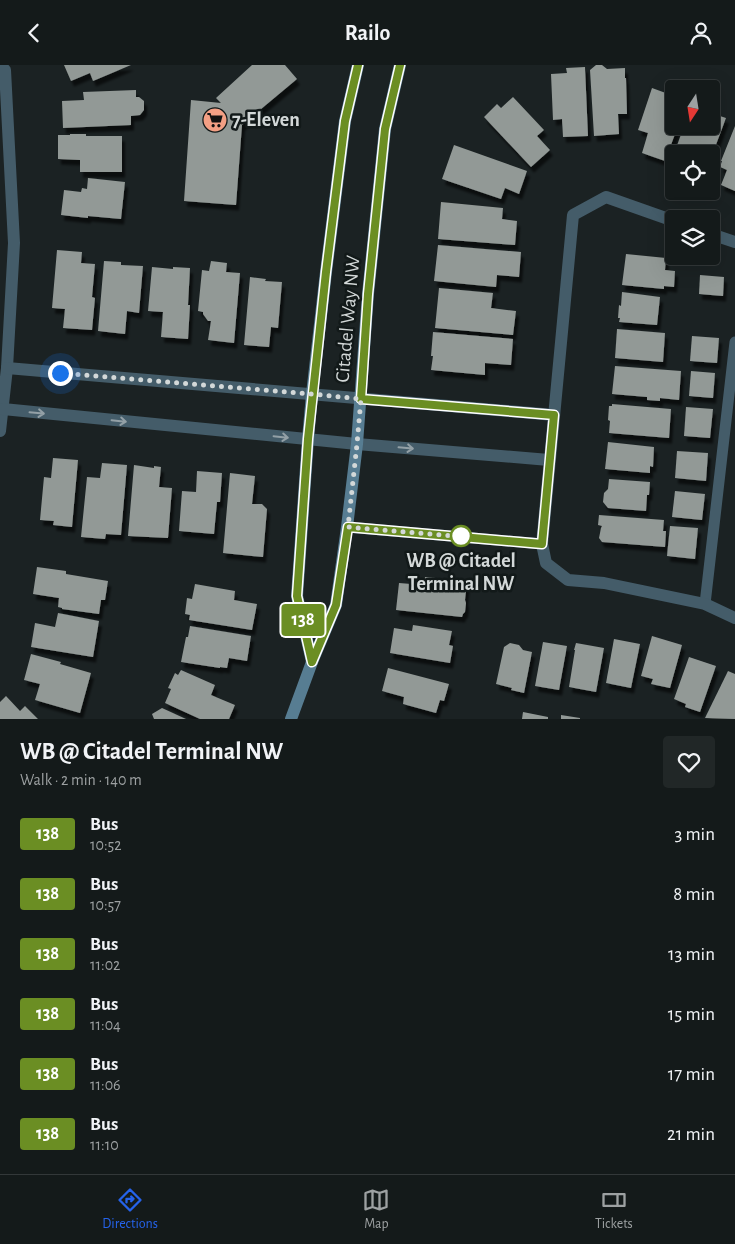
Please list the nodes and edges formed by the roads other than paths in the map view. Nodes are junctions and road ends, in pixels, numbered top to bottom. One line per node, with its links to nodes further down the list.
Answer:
1 (358, 65): 9 (street, Citadel Way NW)
2 (400, 65): 10 (street, Citadel Way NW)
3 (0, 70): 8 (street)
4 (665, 218): 12 (street)
5 (720, 237): 6 (street)
6 (735, 243)
7 (735, 342): 19 (lane)
8 (7, 368): 9 (street); 11 (street)
9 (312, 394): 10 (street); 14 (street, Citadel Way NW)
10 (361, 399): 12 (street); 15 (street, Citadel Way NW)
11 (3, 409): 13 (street); 14 (street, one-way to 14)
12 (554, 415): 16 (street)
13 (0, 431)
14 (308, 439): 15 (street); 21 (street, Citadel Way NW)
15 (357, 444): 16 (street, one-way to 16); 17 (street, Citadel Way NW)
16 (549, 461): 18 (street)
17 (348, 527): 18 (lane); 21 (street, Citadel Way NW)
18 (542, 544): 19 (street)
19 (704, 604): 20 (street)
20 (735, 618)
21 (312, 662): 22 (street, Citadel Way NW)
22 (291, 719)

